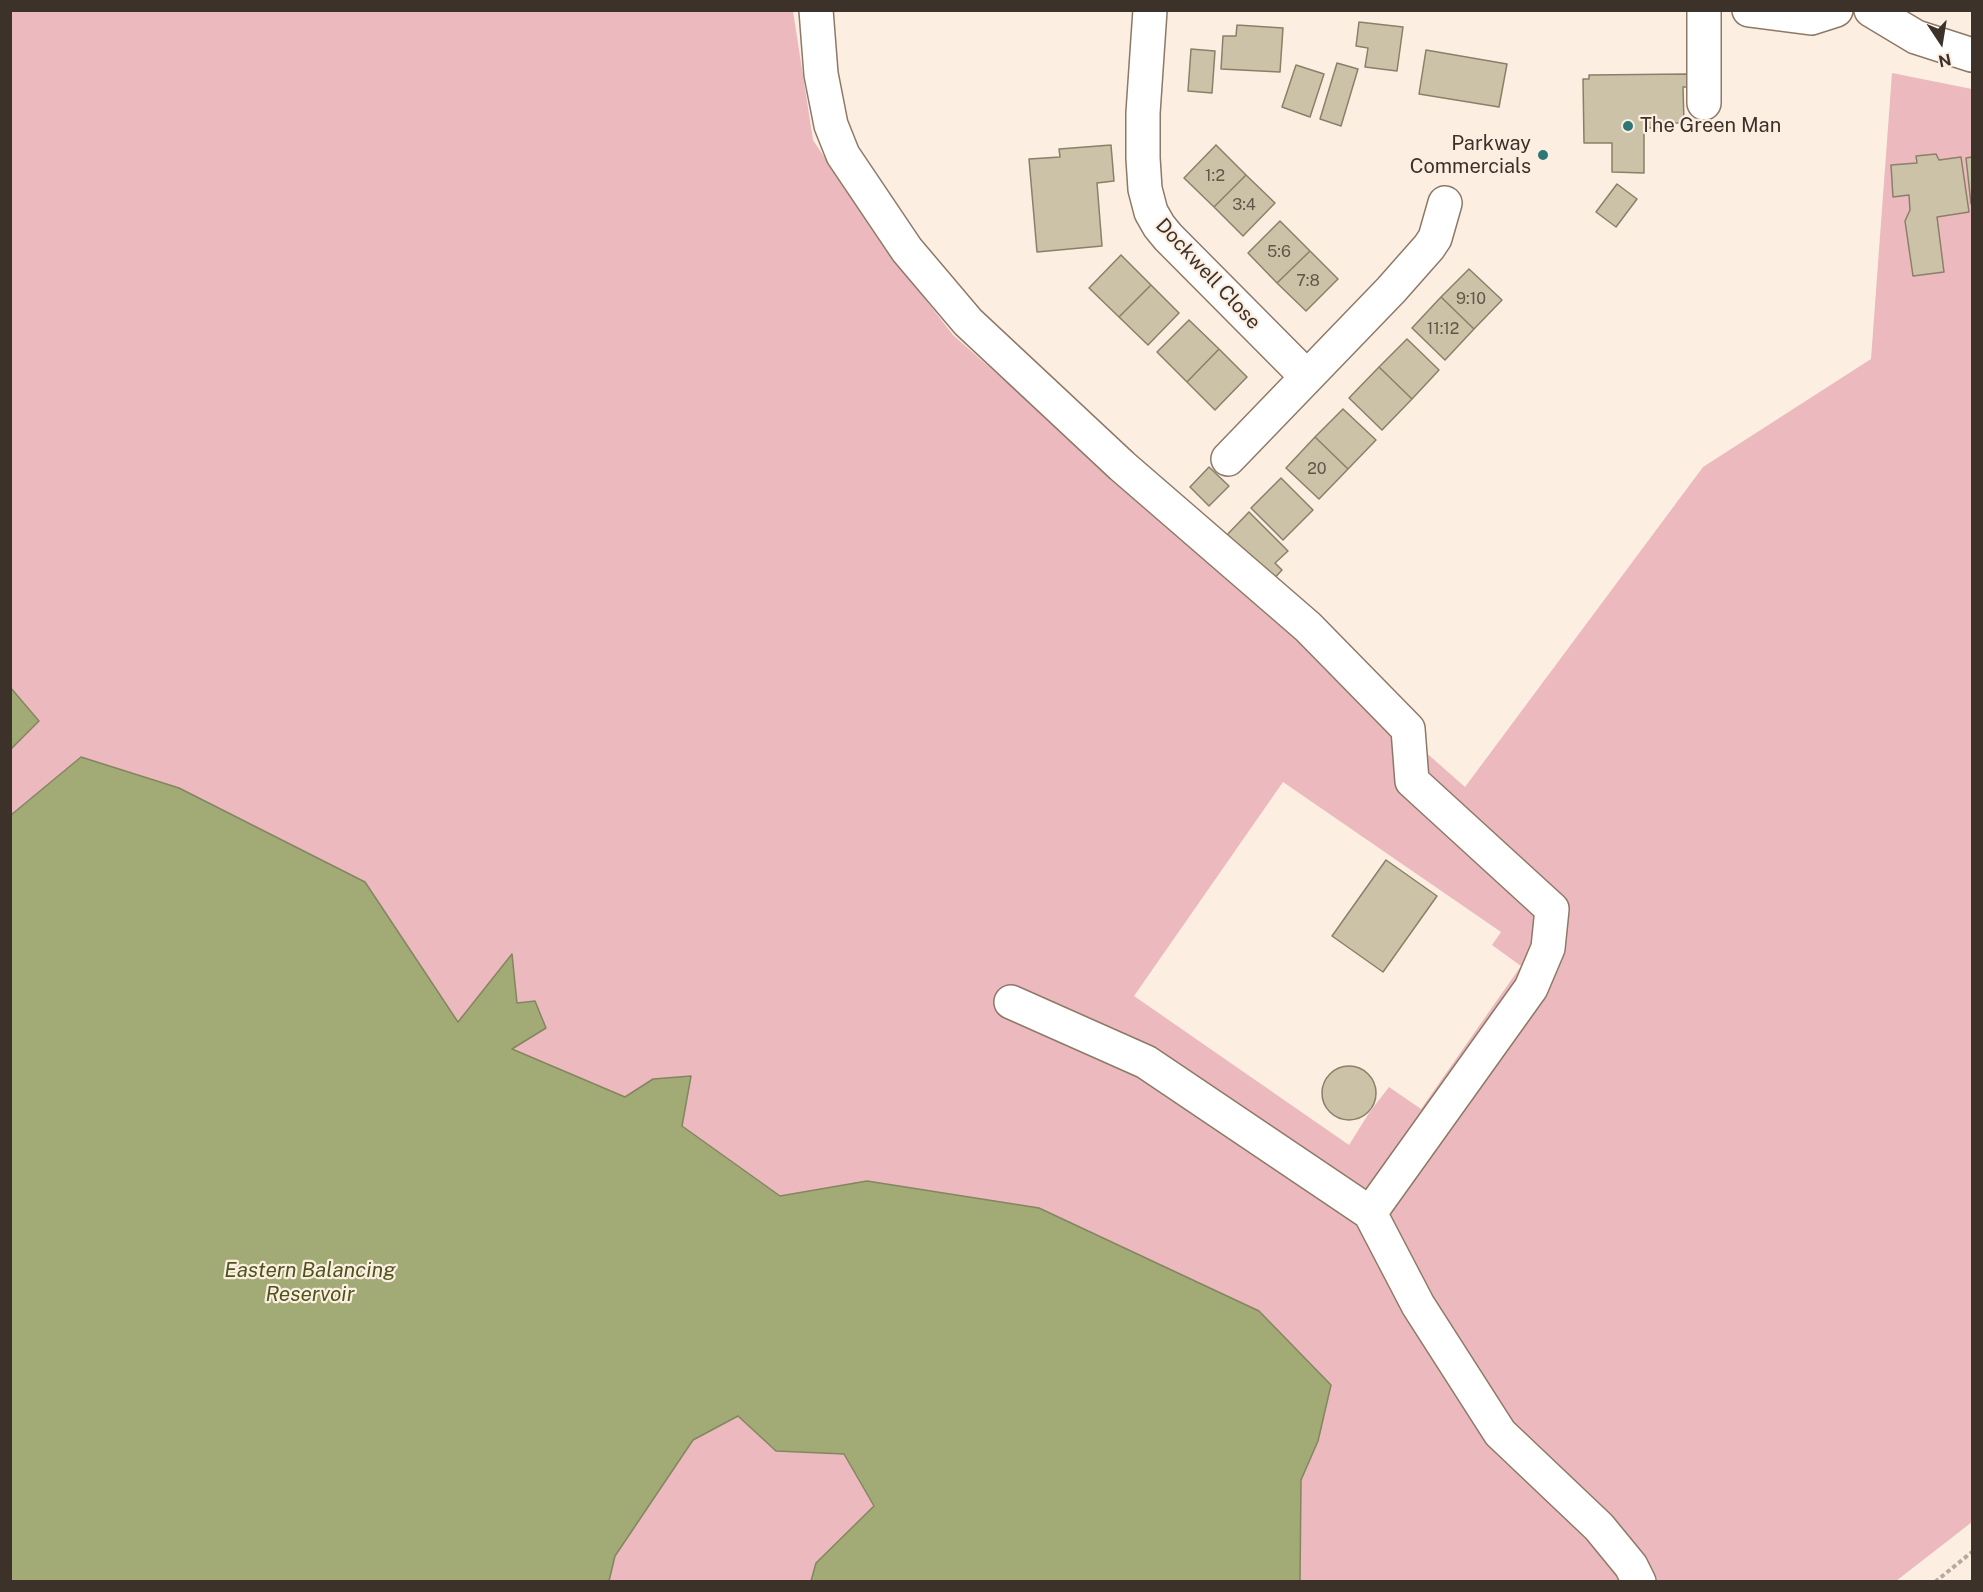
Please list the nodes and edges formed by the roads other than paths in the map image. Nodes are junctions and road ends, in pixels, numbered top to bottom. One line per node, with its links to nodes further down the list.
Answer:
1 (816, 10): 13 (street)
2 (1150, 10): 10 (street, Dockwell Close)
3 (1704, 10): 8 (street)
4 (1749, 10): 5 (street)
5 (1836, 10)
6 (1871, 10): 7 (street)
7 (1972, 55)
8 (1704, 103)
9 (1445, 202): 10 (street)
10 (1307, 376): 11 (street)
11 (1228, 459)
12 (1011, 1002): 13 (street)
13 (1370, 1213): 14 (street)
14 (1639, 1581)

